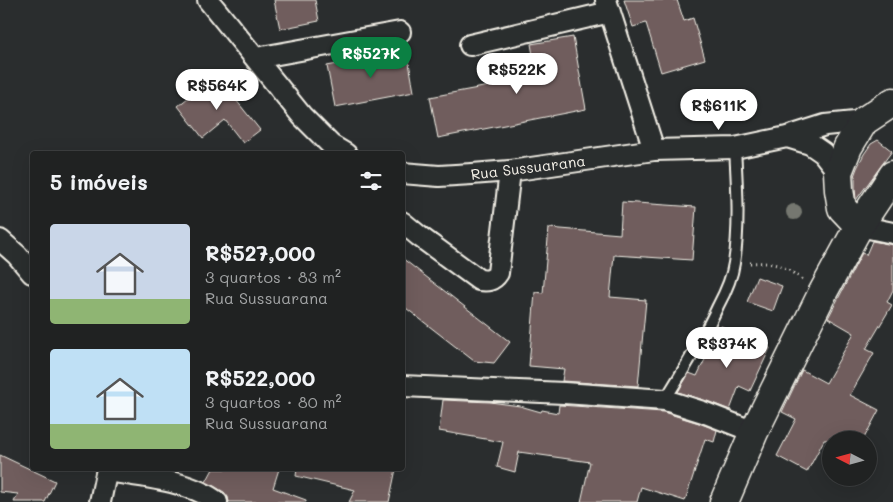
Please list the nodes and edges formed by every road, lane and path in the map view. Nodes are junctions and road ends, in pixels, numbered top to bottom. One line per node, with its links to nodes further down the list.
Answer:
1 (208, 0): 5 (street)
2 (608, 6): 4 (street); 10 (street)
3 (400, 32): 5 (street)
4 (470, 45)
5 (256, 58): 11 (street)
6 (893, 102): 7 (main road, Rua Sussuarana)
7 (864, 121): 8 (street, Rua Sussuarana); 13 (main road, Rua Sussuarana)
8 (787, 137): 9 (street, Rua Sussuarana); 13 (street, Rua Sussuarana)
9 (735, 148): 10 (street, Rua Sussuarana); 20 (lane)
10 (654, 150): 12 (street, Rua Sussuarana)
11 (341, 151)
12 (510, 171): 14 (street, Rua Sussuarana); 16 (street)
13 (838, 172): 17 (main road, Rua Sussuarana)
14 (405, 173)
15 (893, 175): 17 (main road)
16 (405, 224)
17 (858, 226): 18 (street); 22 (main road)
18 (893, 233)
19 (0, 240): 21 (street)
20 (734, 264): 22 (path); 24 (lane)
21 (30, 271)
22 (822, 294): 25 (main road)
23 (405, 386): 24 (street)
24 (666, 400): 25 (street)
25 (754, 432): 30 (main road)
26 (107, 471): 28 (street)
27 (112, 471): 29 (street)
28 (100, 502)
29 (217, 502)
30 (724, 502)

